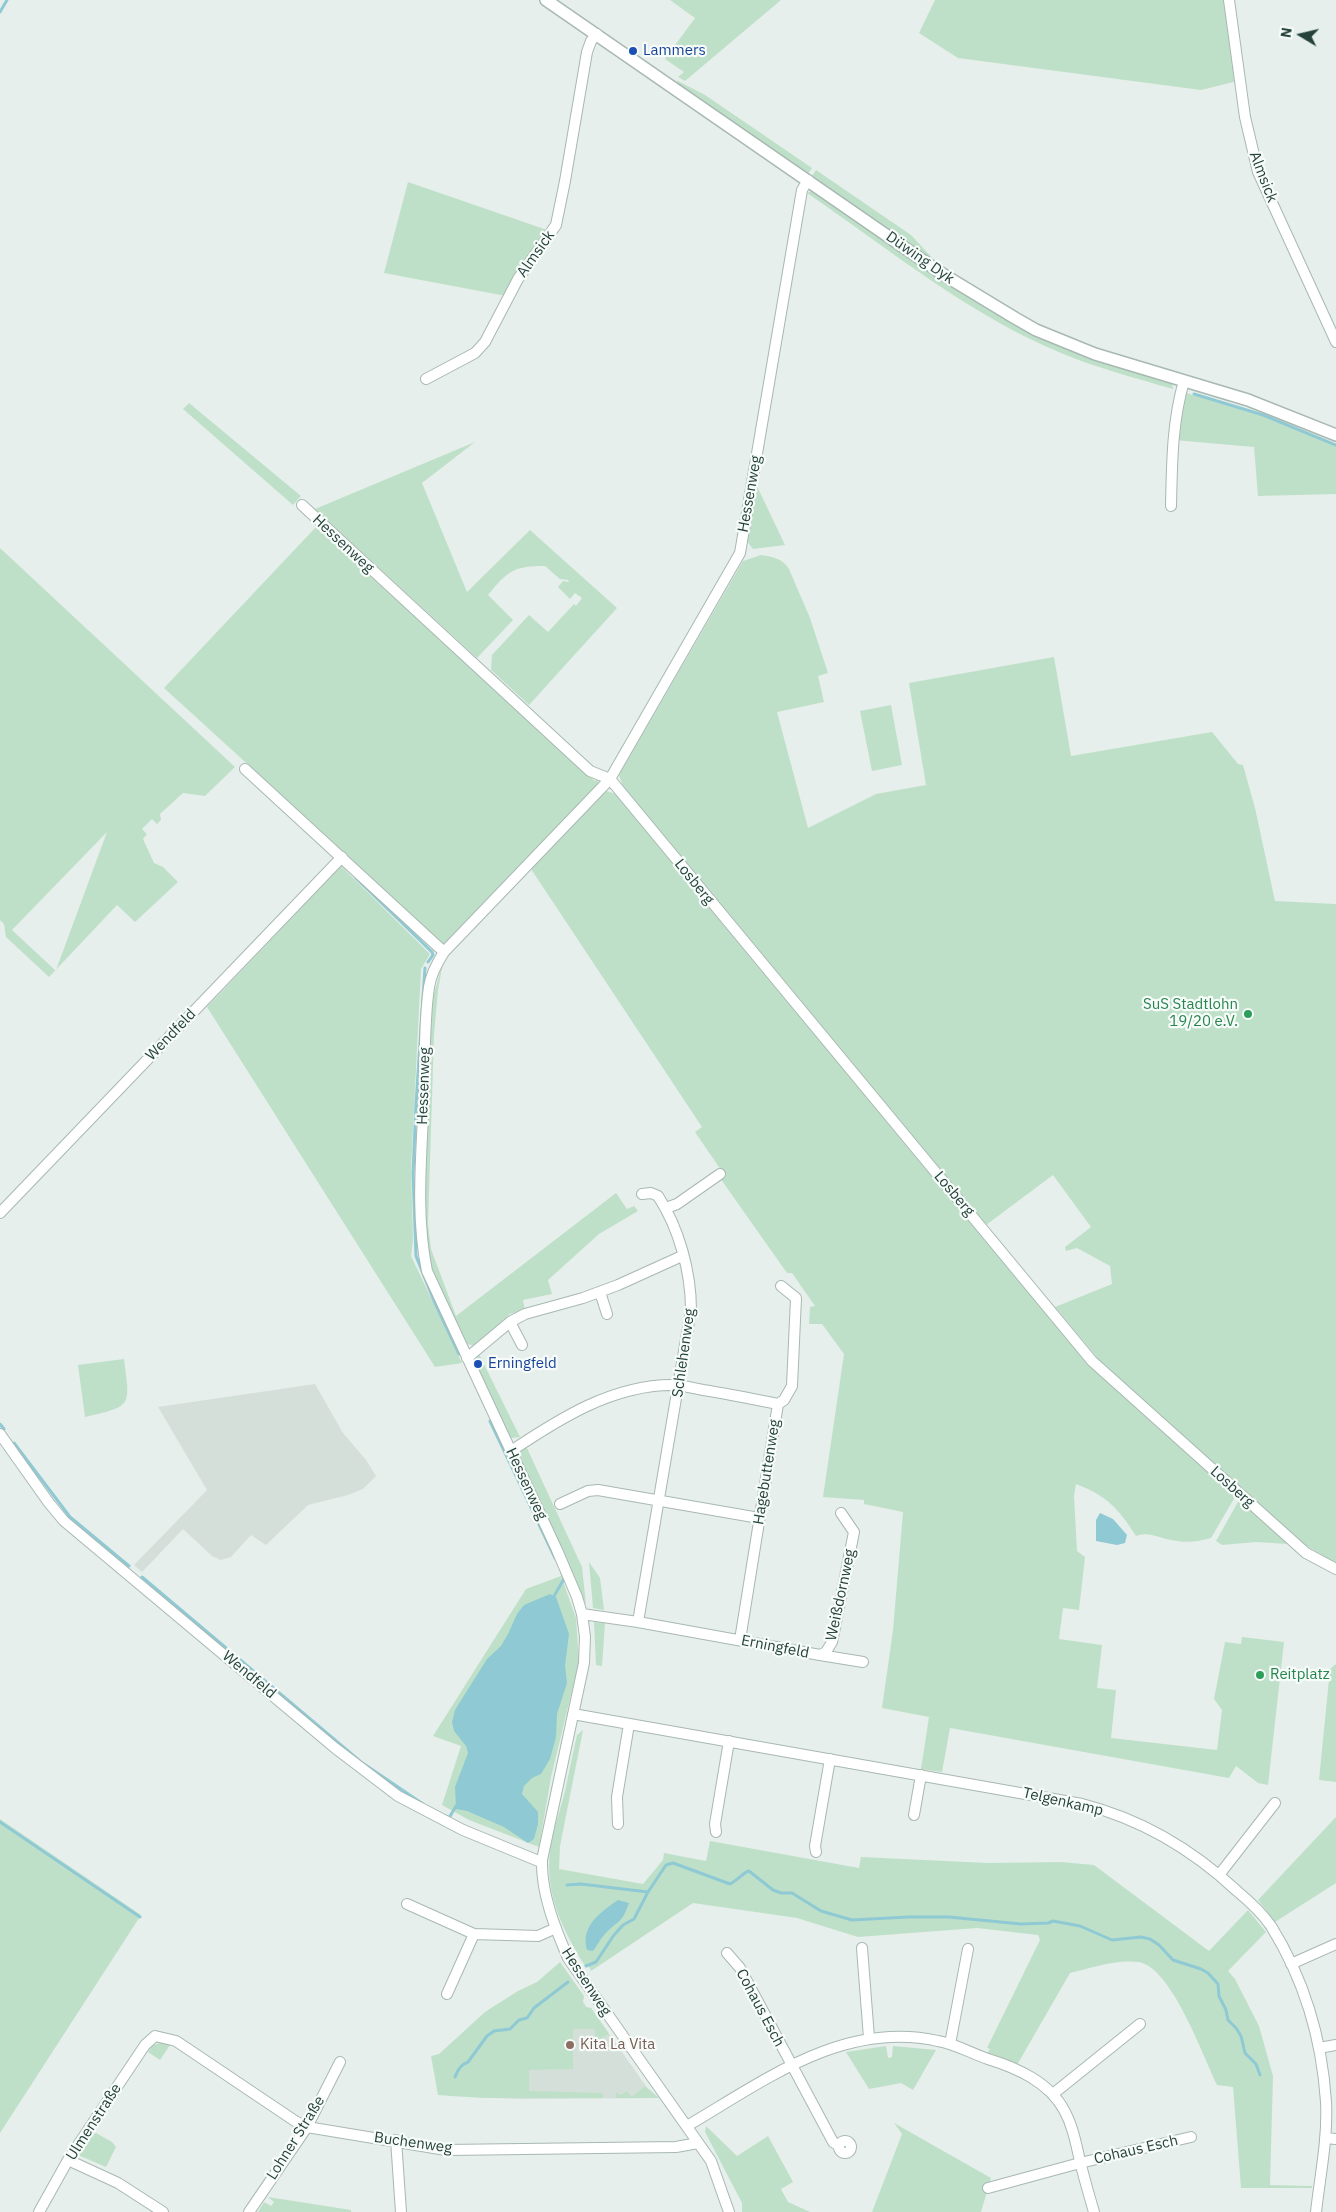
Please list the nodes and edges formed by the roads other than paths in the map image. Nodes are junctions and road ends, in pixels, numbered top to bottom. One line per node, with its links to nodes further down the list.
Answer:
1 (547, 0): 3 (street, Düwing Dyk)
2 (1229, 0): 5 (street, Almsick)
3 (597, 34): 4 (street, Düwing Dyk); 6 (street, Almsick)
4 (808, 180): 7 (street, Düwing Dyk); 12 (street, Hessenweg)
5 (1336, 342)
6 (426, 379)
7 (1184, 381): 8 (street, Düwing Dyk); 10 (street)
8 (1336, 435)
9 (302, 505): 12 (street, Hessenweg)
10 (1171, 506)
11 (245, 769): 13 (street)
12 (610, 779): 14 (street, Hessenweg); 34 (street, Losberg)
13 (342, 857): 14 (street); 18 (street, Wendfeld)
14 (444, 952): 25 (street, Hessenweg)
15 (720, 1174): 17 (street)
16 (642, 1194): 17 (street, Schlehenweg)
17 (666, 1208): 19 (street, Schlehenweg)
18 (0, 1213)
19 (682, 1256): 21 (street); 26 (street, Schlehenweg)
20 (781, 1286): 27 (street, Hagebuttenweg)
21 (600, 1292): 22 (street); 23 (street)
22 (606, 1314)
23 (510, 1322): 24 (street); 25 (street)
24 (522, 1345)
25 (467, 1358): 29 (street, Hessenweg)
26 (680, 1386): 27 (street); 29 (street); 30 (street, Schlehenweg)
27 (778, 1404): 33 (street, Hagebuttenweg)
28 (0, 1434): 50 (street, Wendfeld)
29 (511, 1451): 35 (street, Hessenweg)
30 (659, 1500): 31 (street); 33 (street); 36 (street, Schlehenweg)
31 (560, 1504)
32 (841, 1513): 38 (street, Weißdornweg)
33 (759, 1518): 37 (street, Hagebuttenweg)
34 (1336, 1569)
35 (582, 1614): 36 (street, Erningfeld); 40 (street, Hessenweg)
36 (638, 1622): 37 (street, Erningfeld)
37 (740, 1640): 38 (street, Erningfeld)
38 (824, 1652): 39 (street, Erningfeld)
39 (863, 1662)
40 (573, 1714): 41 (street, Telgenkamp); 50 (street, Hessenweg)
41 (630, 1724): 42 (street, Telgenkamp); 47 (street)
42 (729, 1741): 43 (street, Telgenkamp); 48 (street)
43 (830, 1759): 44 (street, Telgenkamp); 49 (street)
44 (921, 1775): 46 (street); 51 (street, Telgenkamp)
45 (1275, 1803): 51 (street)
46 (914, 1816)
47 (618, 1824)
48 (716, 1832)
49 (816, 1852)
50 (541, 1862): 53 (street, Hessenweg)
51 (1219, 1875): 59 (street, Telgenkamp)
52 (407, 1904): 54 (street)
53 (556, 1928): 54 (street); 70 (street, Hessenweg)
54 (474, 1934): 60 (street)
55 (1336, 1944): 59 (street)
56 (862, 1948): 63 (street)
57 (968, 1949): 64 (street)
58 (727, 1954): 68 (street, Cohaus Esch)
59 (1291, 1964): 66 (street, Telgenkamp)
60 (447, 1994)
61 (1140, 2024): 69 (street)
62 (155, 2036): 71 (street, Buchenweg); 78 (street, Ulmenstraße)
63 (869, 2038): 64 (street, Cohaus Esch); 68 (street, Cohaus Esch)
64 (950, 2044): 69 (street, Cohaus Esch)
65 (1336, 2044): 66 (street)
66 (1319, 2048): 73 (street, Telgenkamp)
67 (340, 2062): 71 (street, Lohner Straße)
68 (791, 2066): 70 (street, Cohaus Esch); 77 (street, Cohaus Esch)
69 (1053, 2094): 79 (street, Cohaus Esch)
70 (687, 2126): 76 (street, Hessenweg)
71 (306, 2127): 75 (street, Buchenweg); 83 (street, Lohner Straße)
72 (1191, 2137): 79 (street, Cohaus Esch)
73 (1325, 2138): 74 (street); 87 (street, Telgenkamp)
74 (1336, 2139)
75 (396, 2140): 76 (street, Buchenweg); 84 (street)
76 (698, 2144): 85 (street, Hessenweg)
77 (839, 2146)
78 (68, 2160): 81 (street, Ulmenstraße); 82 (street)
79 (1080, 2163): 80 (street, Cohaus Esch); 86 (street, Cohaus Esch)
80 (988, 2188)
81 (39, 2212)
82 (163, 2212)
83 (249, 2212)
84 (401, 2212)
85 (729, 2212)
86 (1094, 2212)
87 (1316, 2212)

